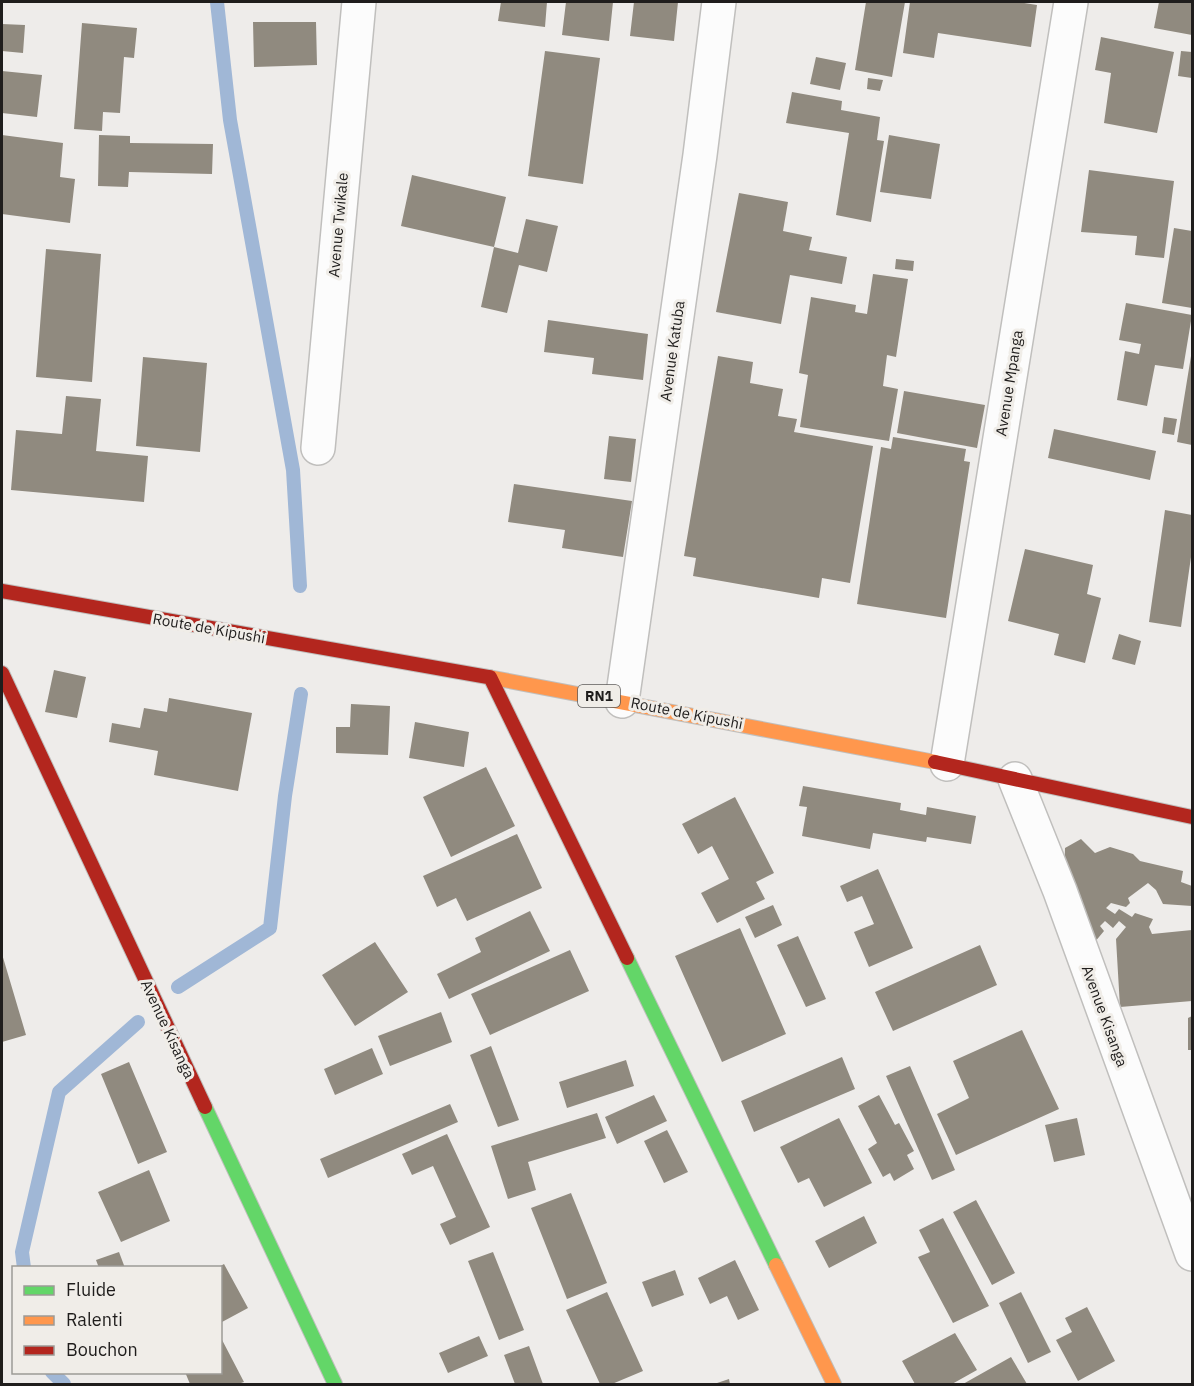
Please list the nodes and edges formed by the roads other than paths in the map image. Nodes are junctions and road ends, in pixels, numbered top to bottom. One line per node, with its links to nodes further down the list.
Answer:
1 (359, 2): 4 (street, Avenue Twikale)
2 (719, 2): 8 (street, Avenue Katuba)
3 (1071, 2): 9 (street, Avenue Mpanga)
4 (318, 448)
5 (2, 591): 7 (main road, Route de Kipushi / RN1)
6 (2, 673): 13 (main road, Avenue Kisanga)
7 (490, 677): 8 (main road, Route de Kipushi / RN1); 14 (main road)
8 (622, 700): 9 (main road, Route de Kipushi / RN1)
9 (946, 764): 10 (main road, Route de Kipushi / RN1)
10 (1016, 779): 11 (main road, Route de Kipushi / RN1); 12 (street, Avenue Kisanga)
11 (1192, 817)
12 (1192, 1254)
13 (335, 1384)
14 (834, 1384)

